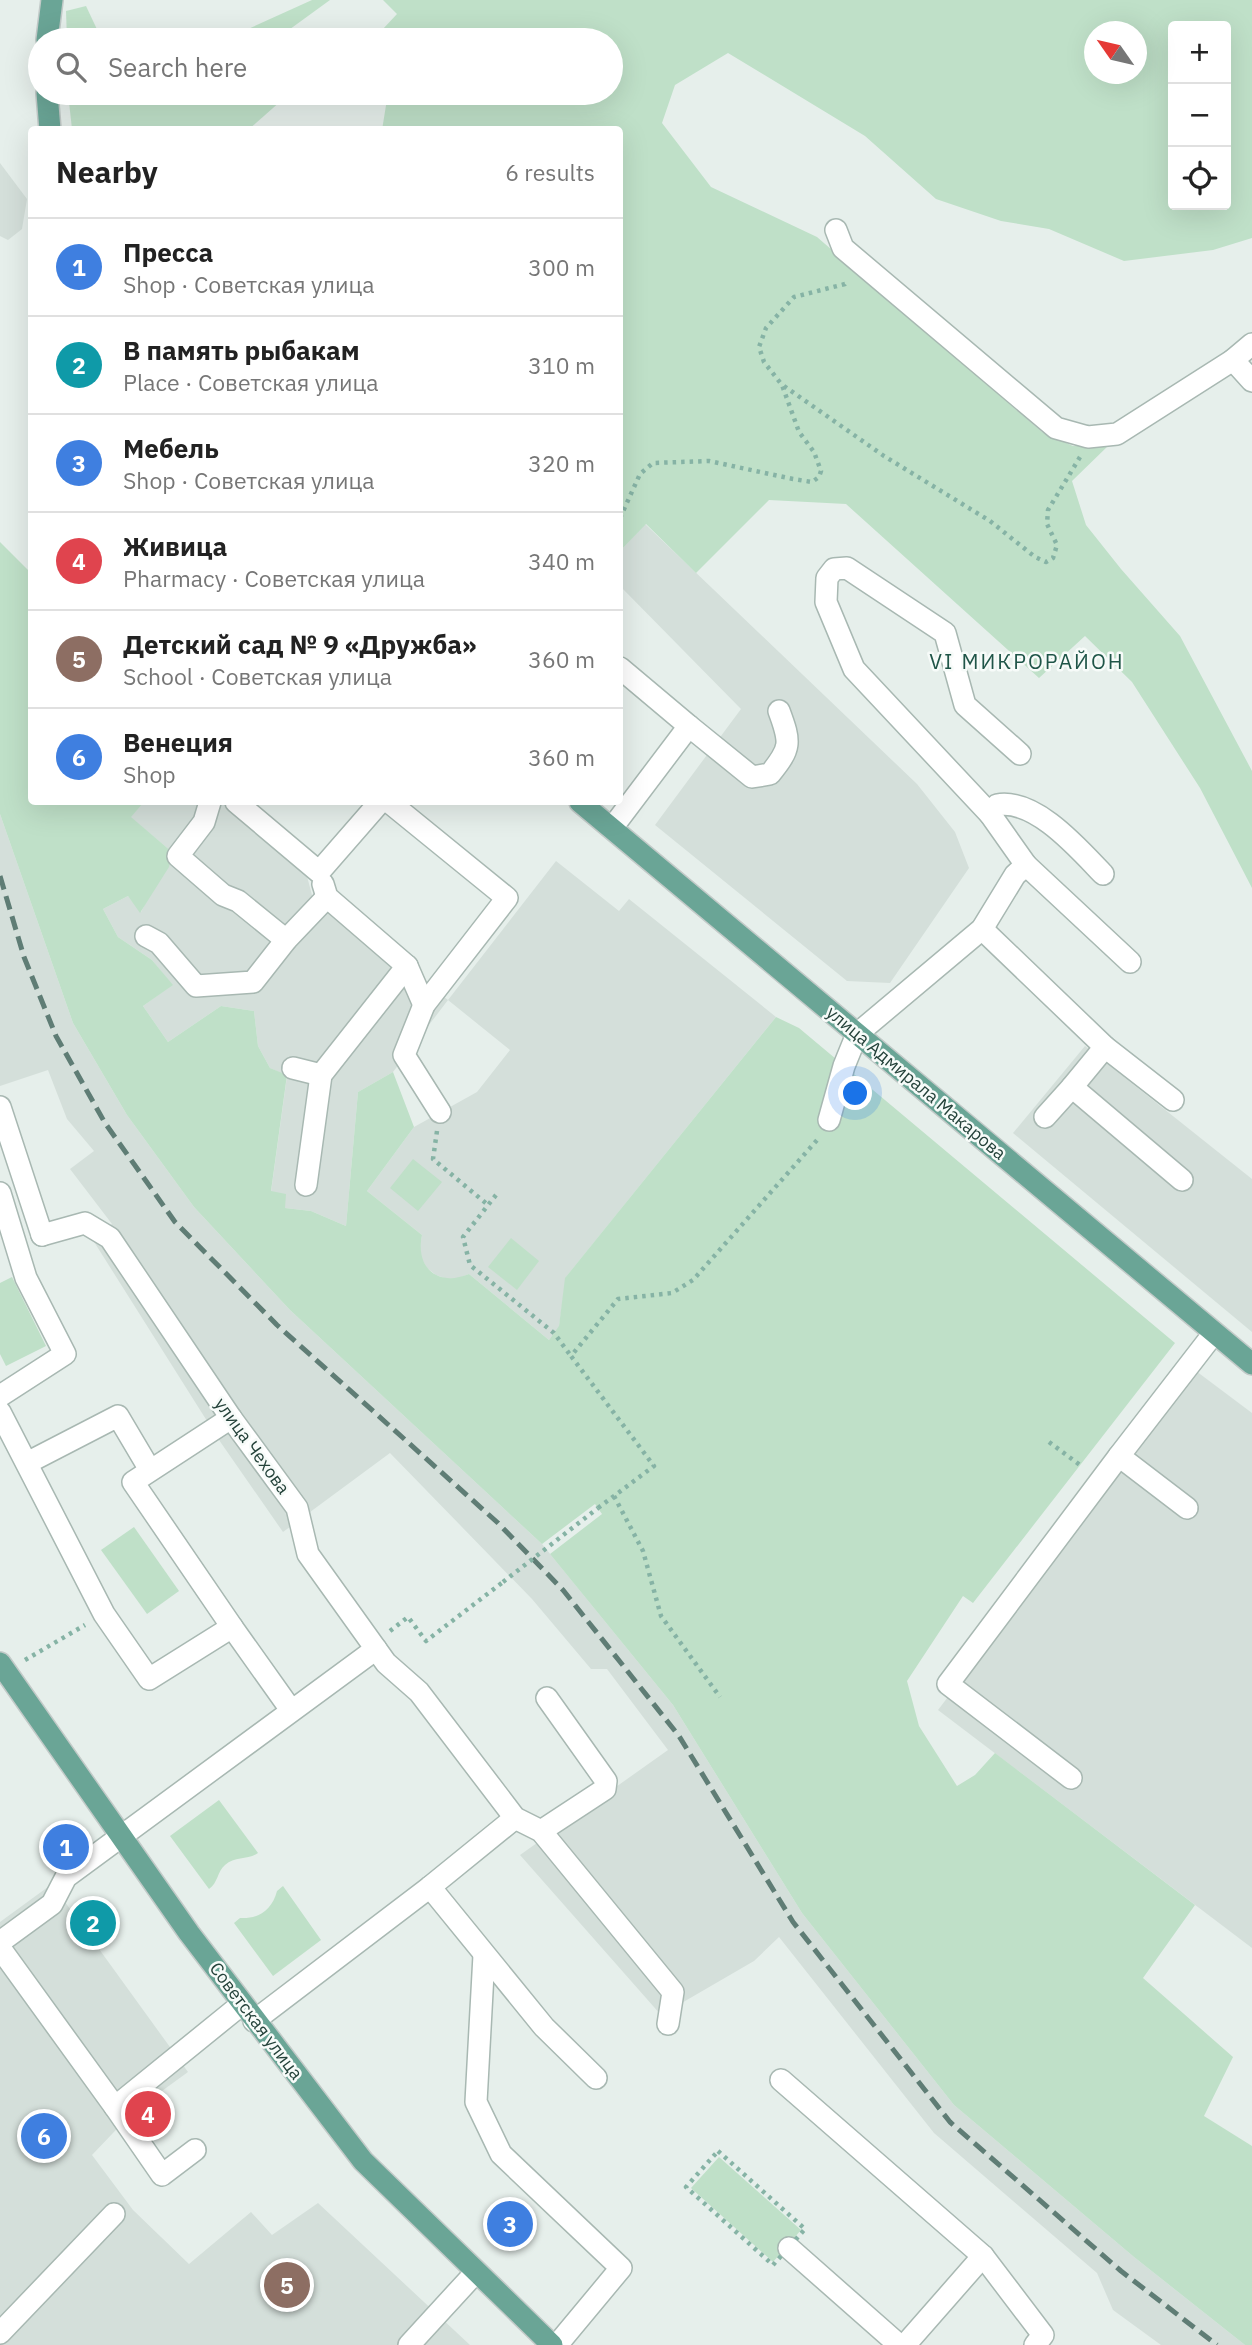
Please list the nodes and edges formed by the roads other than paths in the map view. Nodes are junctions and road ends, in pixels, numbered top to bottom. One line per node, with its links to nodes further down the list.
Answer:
1 (52, 0): 2 (main road)
2 (48, 28)
3 (48, 105): 4 (main road)
4 (50, 126)
5 (836, 230): 7 (street)
6 (1252, 344): 7 (street)
7 (1233, 360): 8 (street)
8 (1252, 381)
9 (623, 670): 11 (street)
10 (779, 711): 11 (street)
11 (690, 726): 19 (street)
12 (1020, 754): 18 (street)
13 (209, 805): 26 (street)
14 (240, 805): 21 (street)
15 (377, 805): 21 (street)
16 (393, 805): 29 (street)
17 (584, 805): 19 (main road, улица Адмирала Макарова)
18 (990, 814): 20 (street); 22 (street)
19 (612, 828): 30 (main road, улица Адмирала Макарова)
20 (1026, 865): 24 (street); 27 (street)
21 (319, 872): 23 (street)
22 (1103, 874)
23 (327, 897): 26 (street); 28 (street)
24 (982, 929): 30 (street); 31 (street)
25 (146, 936): 26 (street)
26 (286, 940)
27 (1130, 962)
28 (407, 966): 29 (street); 33 (street)
29 (424, 1005): 37 (street)
30 (857, 1034): 39 (street); 45 (main road, улица Адмирала Макарова)
31 (1105, 1047): 34 (street); 35 (street)
32 (293, 1068): 33 (street)
33 (321, 1075): 41 (street)
34 (1072, 1087): 38 (street); 40 (street)
35 (1173, 1100)
36 (0, 1107): 43 (street)
37 (440, 1112)
38 (1045, 1117)
39 (829, 1120)
40 (1182, 1180)
41 (306, 1185)
42 (0, 1193): 44 (street)
43 (42, 1235): 44 (street); 49 (street, улица Чехова)
44 (26, 1278): 47 (street)
45 (1214, 1333): 46 (main road, улица Адмирала Макарова); 50 (street)
46 (1252, 1364)
47 (0, 1396)
48 (0, 1412): 51 (street)
49 (231, 1418): 52 (street); 55 (street, улица Чехова)
50 (1119, 1456): 53 (street); 59 (street)
51 (27, 1463): 52 (street); 54 (street)
52 (150, 1470): 54 (street)
53 (1187, 1508)
54 (232, 1627): 58 (street)
55 (376, 1649): 58 (street); 60 (street, улица Чехова)
56 (0, 1663): 62 (main road, Советская улица)
57 (547, 1698): 61 (street)
58 (291, 1710): 62 (street)
59 (1071, 1778)
60 (515, 1818): 61 (street); 63 (street)
61 (541, 1831): 68 (street)
62 (121, 1836): 64 (street); 67 (main road, Советская улица)
63 (430, 1887): 66 (street); 67 (street)
64 (0, 1942)
65 (0, 1948): 71 (street)
66 (484, 1955): 69 (street); 79 (street)
67 (248, 2012): 71 (street); 76 (main road, Советская улица)
68 (668, 2024)
69 (596, 2078)
70 (781, 2080): 75 (street)
71 (115, 2107): 72 (street)
72 (195, 2150)
73 (114, 2214): 77 (street)
74 (789, 2248): 80 (street)
75 (983, 2256): 81 (street); 82 (street)
76 (476, 2272): 78 (street); 79 (main road, Советская улица)
77 (0, 2333)
78 (410, 2345)
79 (555, 2345)
80 (899, 2345)
81 (905, 2345)
82 (1035, 2345)

